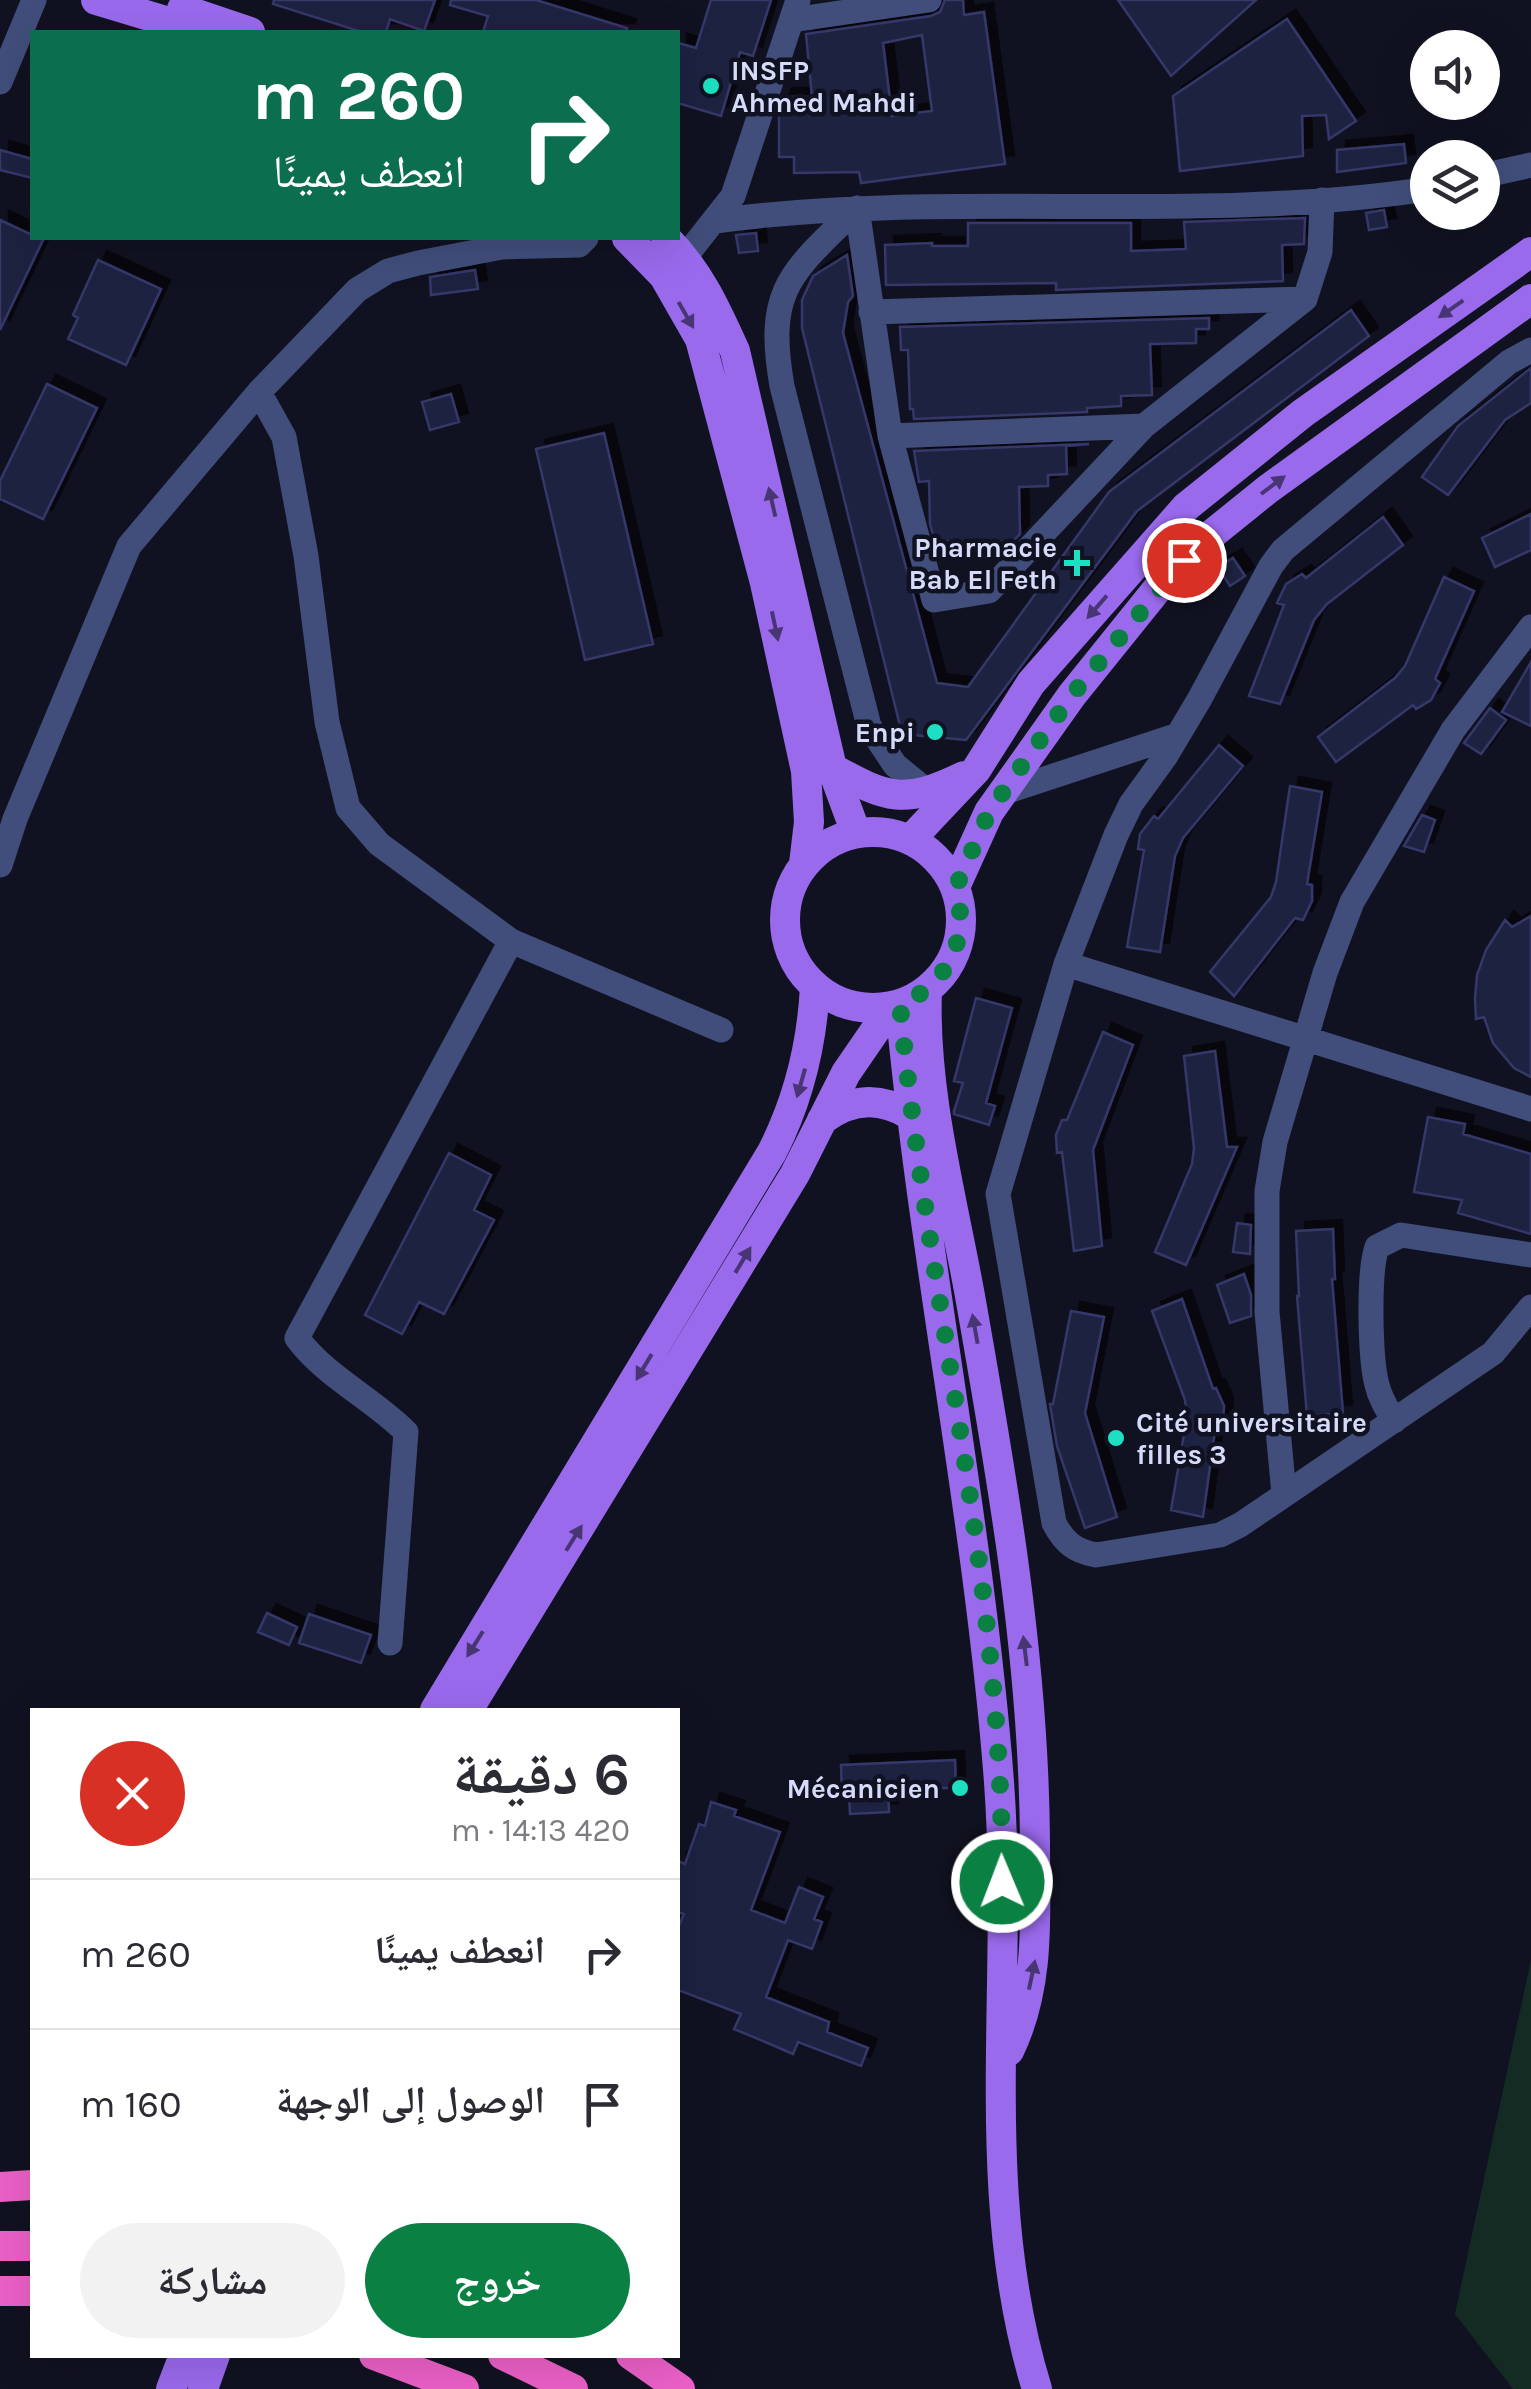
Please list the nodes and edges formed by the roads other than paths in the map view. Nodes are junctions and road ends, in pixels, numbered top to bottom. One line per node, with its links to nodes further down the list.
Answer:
1 (34, 0): 8 (street)
2 (96, 0): 6 (main road)
3 (158, 0): 7 (main road)
4 (929, 0): 5 (street)
5 (795, 10): 14 (street)
6 (195, 30)
7 (244, 30)
8 (0, 82)
9 (1531, 165): 10 (street)
10 (1500, 172)
11 (1410, 190): 12 (street)
12 (1322, 200): 13 (street); 19 (street)
13 (857, 208): 14 (street); 21 (street); 30 (street)
14 (716, 222): 18 (street)
15 (584, 240): 23 (street)
16 (633, 240): 18 (main road)
17 (1531, 252): 29 (main road, one-way to 29)
18 (672, 257): 28 (main road, one-way to 18); 35 (main road, one-way to 35)
19 (1305, 299): 21 (street); 24 (street)
20 (1531, 299): 31 (main road, one-way to 20)
21 (871, 312): 25 (street)
22 (1531, 350): 27 (street)
23 (259, 392): 34 (street); 37 (street)
24 (1144, 426): 25 (street); 25 (street)
25 (890, 436)
26 (1531, 627): 42 (street)
27 (1178, 736): 31 (street); 38 (street)
28 (832, 768): 30 (main road); 32 (main road)
29 (976, 770): 30 (main road); 33 (main road)
30 (928, 792)
31 (1002, 794): 36 (main road)
32 (856, 833): 33 (main road); 35 (main road)
33 (910, 840): 36 (main road)
34 (0, 864)
35 (804, 864): 39 (main road)
36 (956, 887): 40 (main road)
37 (510, 942): 41 (street); 50 (street)
38 (1066, 964): 42 (street); 49 (street)
39 (815, 986): 40 (main road); 51 (main road, one-way to 51)
40 (906, 1000): 44 (main road); 45 (main road); 53 (main road, one-way to 40)
41 (721, 1030)
42 (1306, 1038): 43 (street); 49 (street)
43 (1531, 1109)
44 (910, 1115): 45 (main road); 53 (main road)
45 (822, 1120): 52 (main road, one-way to 45)
46 (1531, 1255): 48 (street)
47 (1531, 1307): 48 (street)
48 (1394, 1421): 49 (street)
49 (1284, 1494)
50 (390, 1643)
51 (437, 1708)
52 (469, 1708)
53 (1001, 2067): 66 (main road)
54 (30, 2185): 55 (highway)
55 (0, 2186)
56 (0, 2246): 57 (highway)
57 (30, 2246)
58 (0, 2291): 59 (highway)
59 (30, 2291)
60 (382, 2358): 63 (highway)
61 (508, 2358): 64 (highway)
62 (635, 2358): 65 (highway)
63 (464, 2389)
64 (573, 2389)
65 (680, 2389)
66 (1038, 2389)

